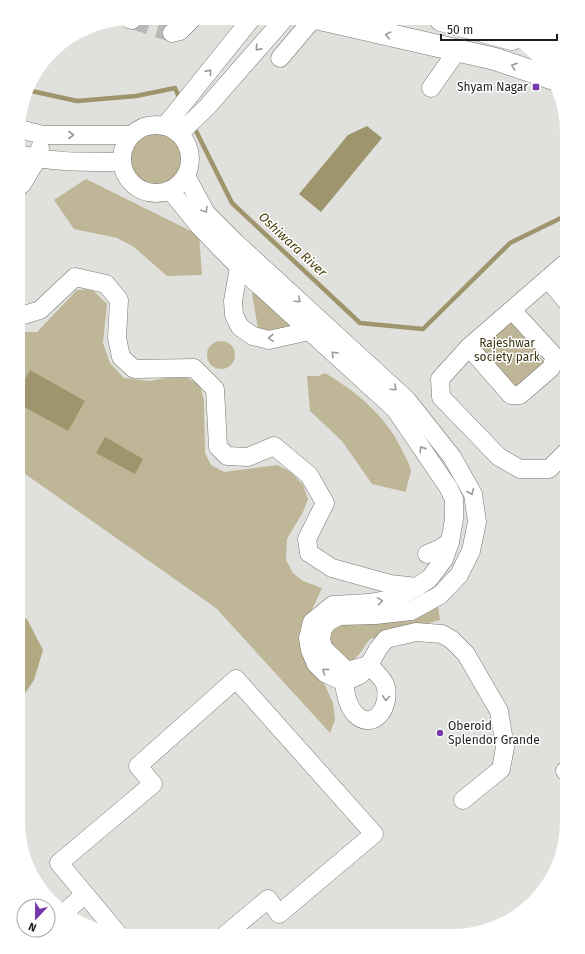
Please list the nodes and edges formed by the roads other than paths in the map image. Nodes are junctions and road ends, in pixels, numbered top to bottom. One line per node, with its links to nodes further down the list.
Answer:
1 (186, 25): 7 (street)
2 (247, 25): 13 (street, one-way to 2)
3 (279, 25): 13 (street, one-way to 13)
4 (308, 25): 10 (street)
5 (347, 25): 9 (main road, one-way to 5)
6 (464, 26): 8 (main road)
7 (172, 33)
8 (496, 34)
9 (457, 50): 11 (main road, one-way to 9); 12 (street)
10 (280, 58)
11 (544, 76)
12 (431, 88)
13 (178, 121): 16 (street); 20 (street)
14 (25, 131): 15 (street)
15 (43, 135): 16 (street, one-way to 16); 18 (street)
16 (131, 135): 19 (street)
17 (25, 155): 18 (street)
18 (37, 158): 19 (street); 21 (street)
19 (121, 162): 22 (street)
20 (186, 176): 22 (street); 23 (street, one-way to 23)
21 (25, 179)
22 (170, 190): 23 (street)
23 (244, 261): 29 (street); 29 (street, one-way to 23)
24 (560, 269): 25 (street)
25 (548, 280): 26 (street); 27 (street)
26 (560, 294)
27 (512, 310): 30 (street); 30 (street)
28 (25, 315): 36 (street)
29 (315, 326): 32 (street, one-way to 32); 33 (street, one-way to 29)
30 (469, 347): 31 (street)
31 (560, 458)
32 (456, 465): 33 (street); 35 (street, one-way to 35)
33 (441, 475): 34 (street)
34 (435, 557): 35 (street); 36 (street)
35 (464, 567): 36 (street)
36 (410, 598): 37 (street); 38 (street, one-way to 36)
37 (369, 665): 38 (street); 38 (street, one-way to 38); 39 (street)
38 (344, 682)
39 (463, 800)
40 (85, 894): 41 (street); 42 (street); 43 (street)
41 (69, 908)
42 (112, 927)
43 (232, 929)

